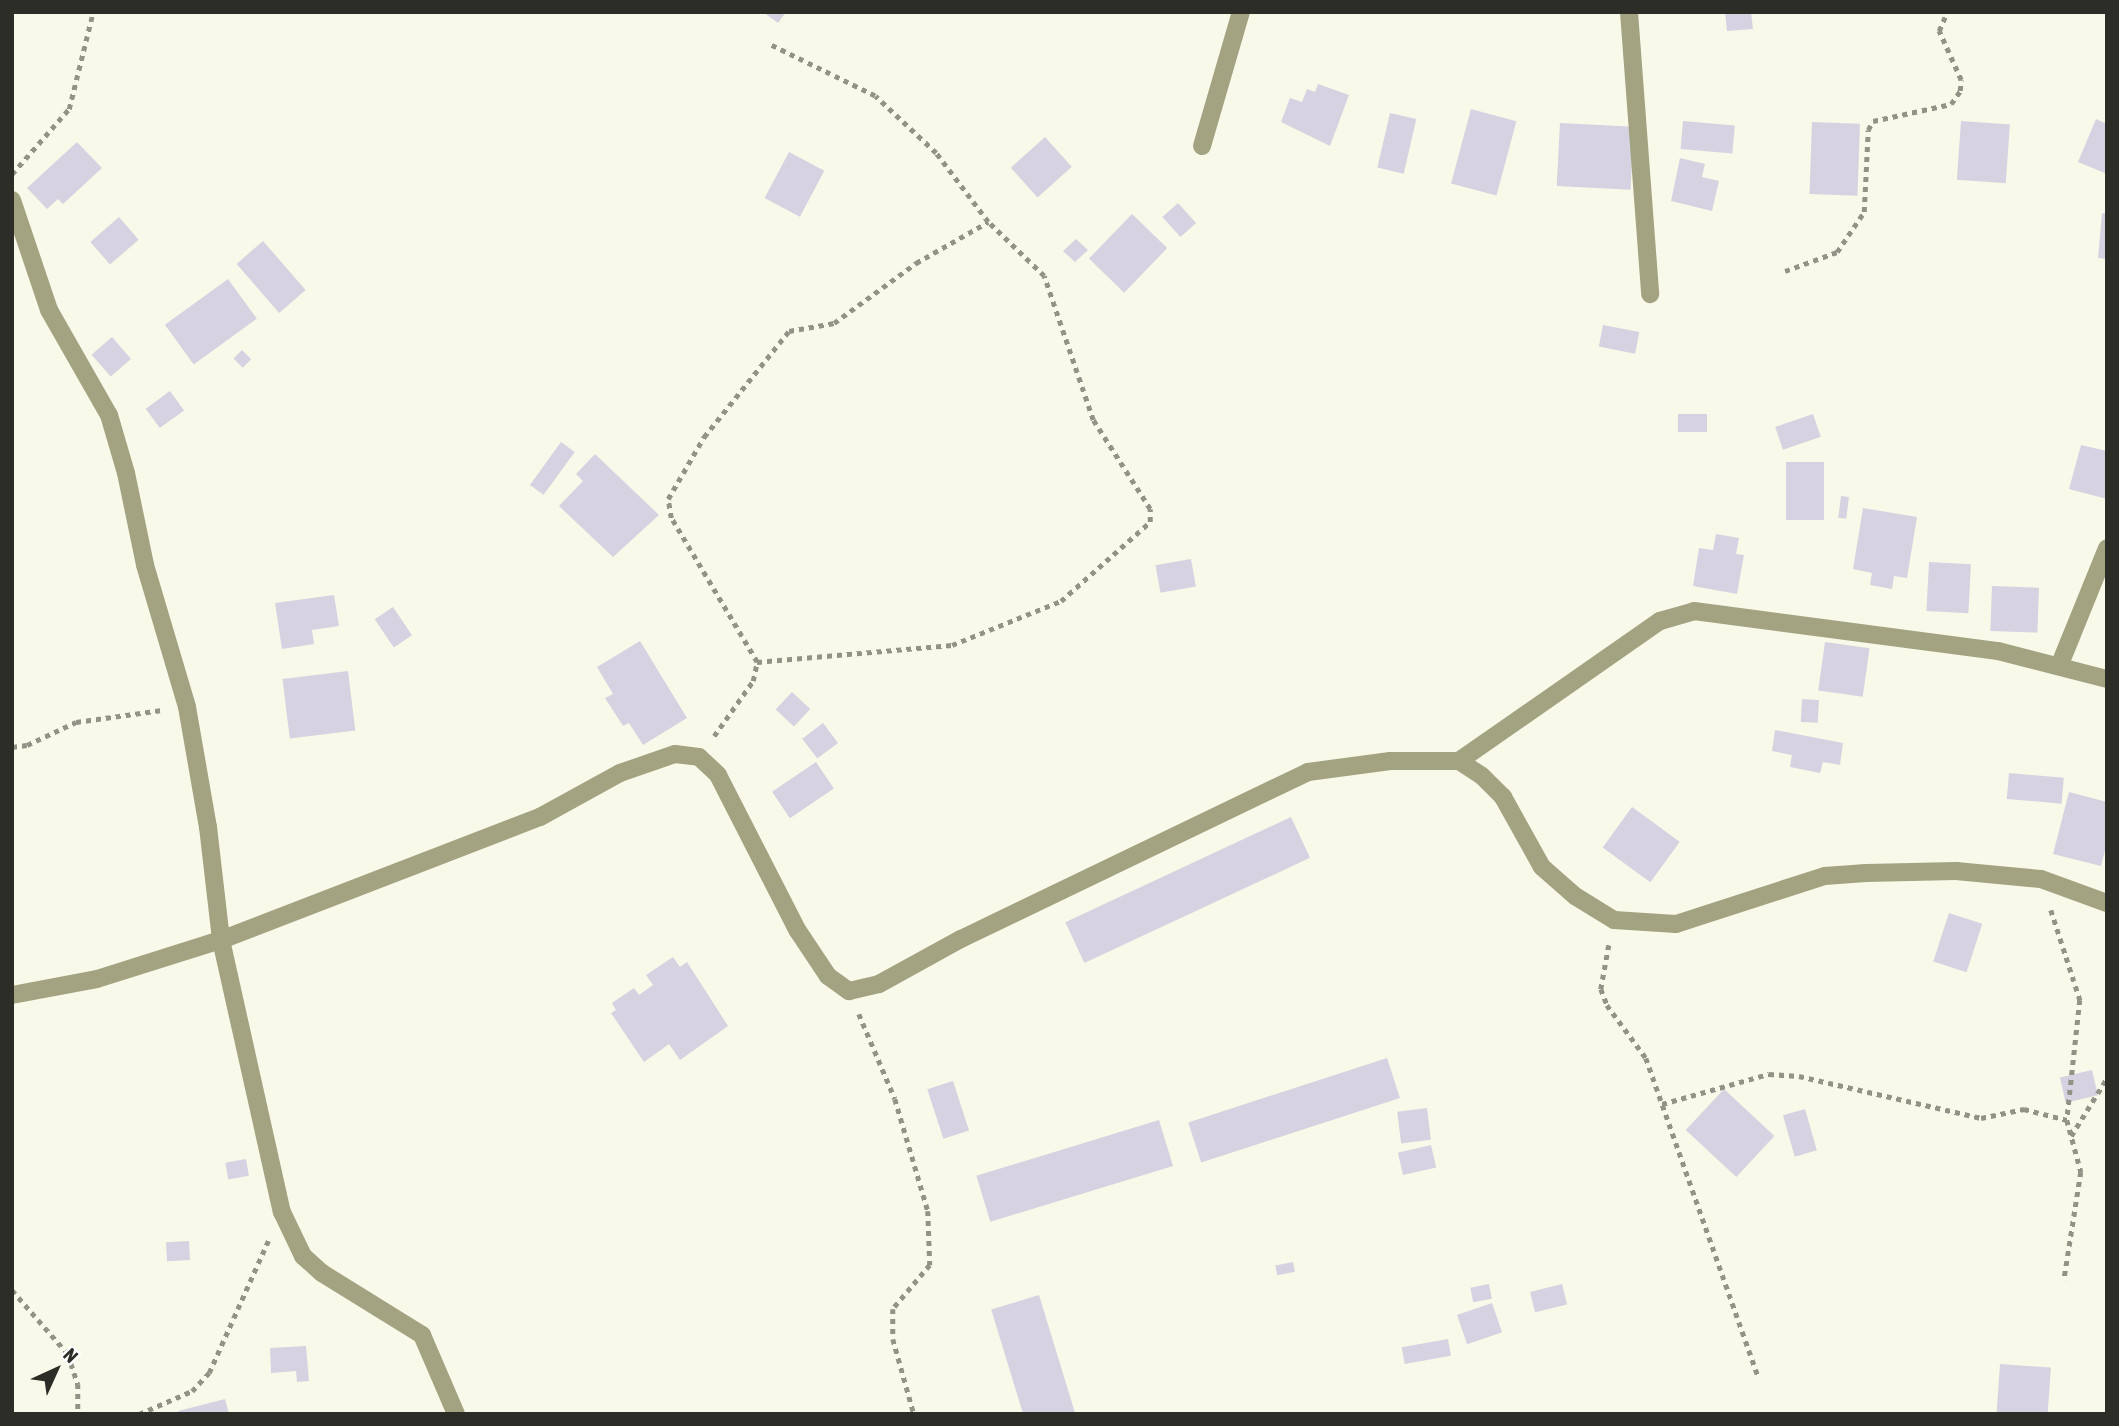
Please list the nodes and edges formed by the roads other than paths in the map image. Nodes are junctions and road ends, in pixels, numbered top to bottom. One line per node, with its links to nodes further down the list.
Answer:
1 (1241, 12): 3 (street)
2 (1629, 12): 5 (street)
3 (1202, 146)
4 (12, 200): 11 (street)
5 (1650, 294)
6 (2107, 548): 7 (street)
7 (2060, 664): 8 (street); 9 (street)
8 (2107, 679)
9 (1459, 761): 10 (street); 11 (street)
10 (2107, 903)
11 (220, 940): 12 (street); 13 (street)
12 (12, 995)
13 (456, 1414)

